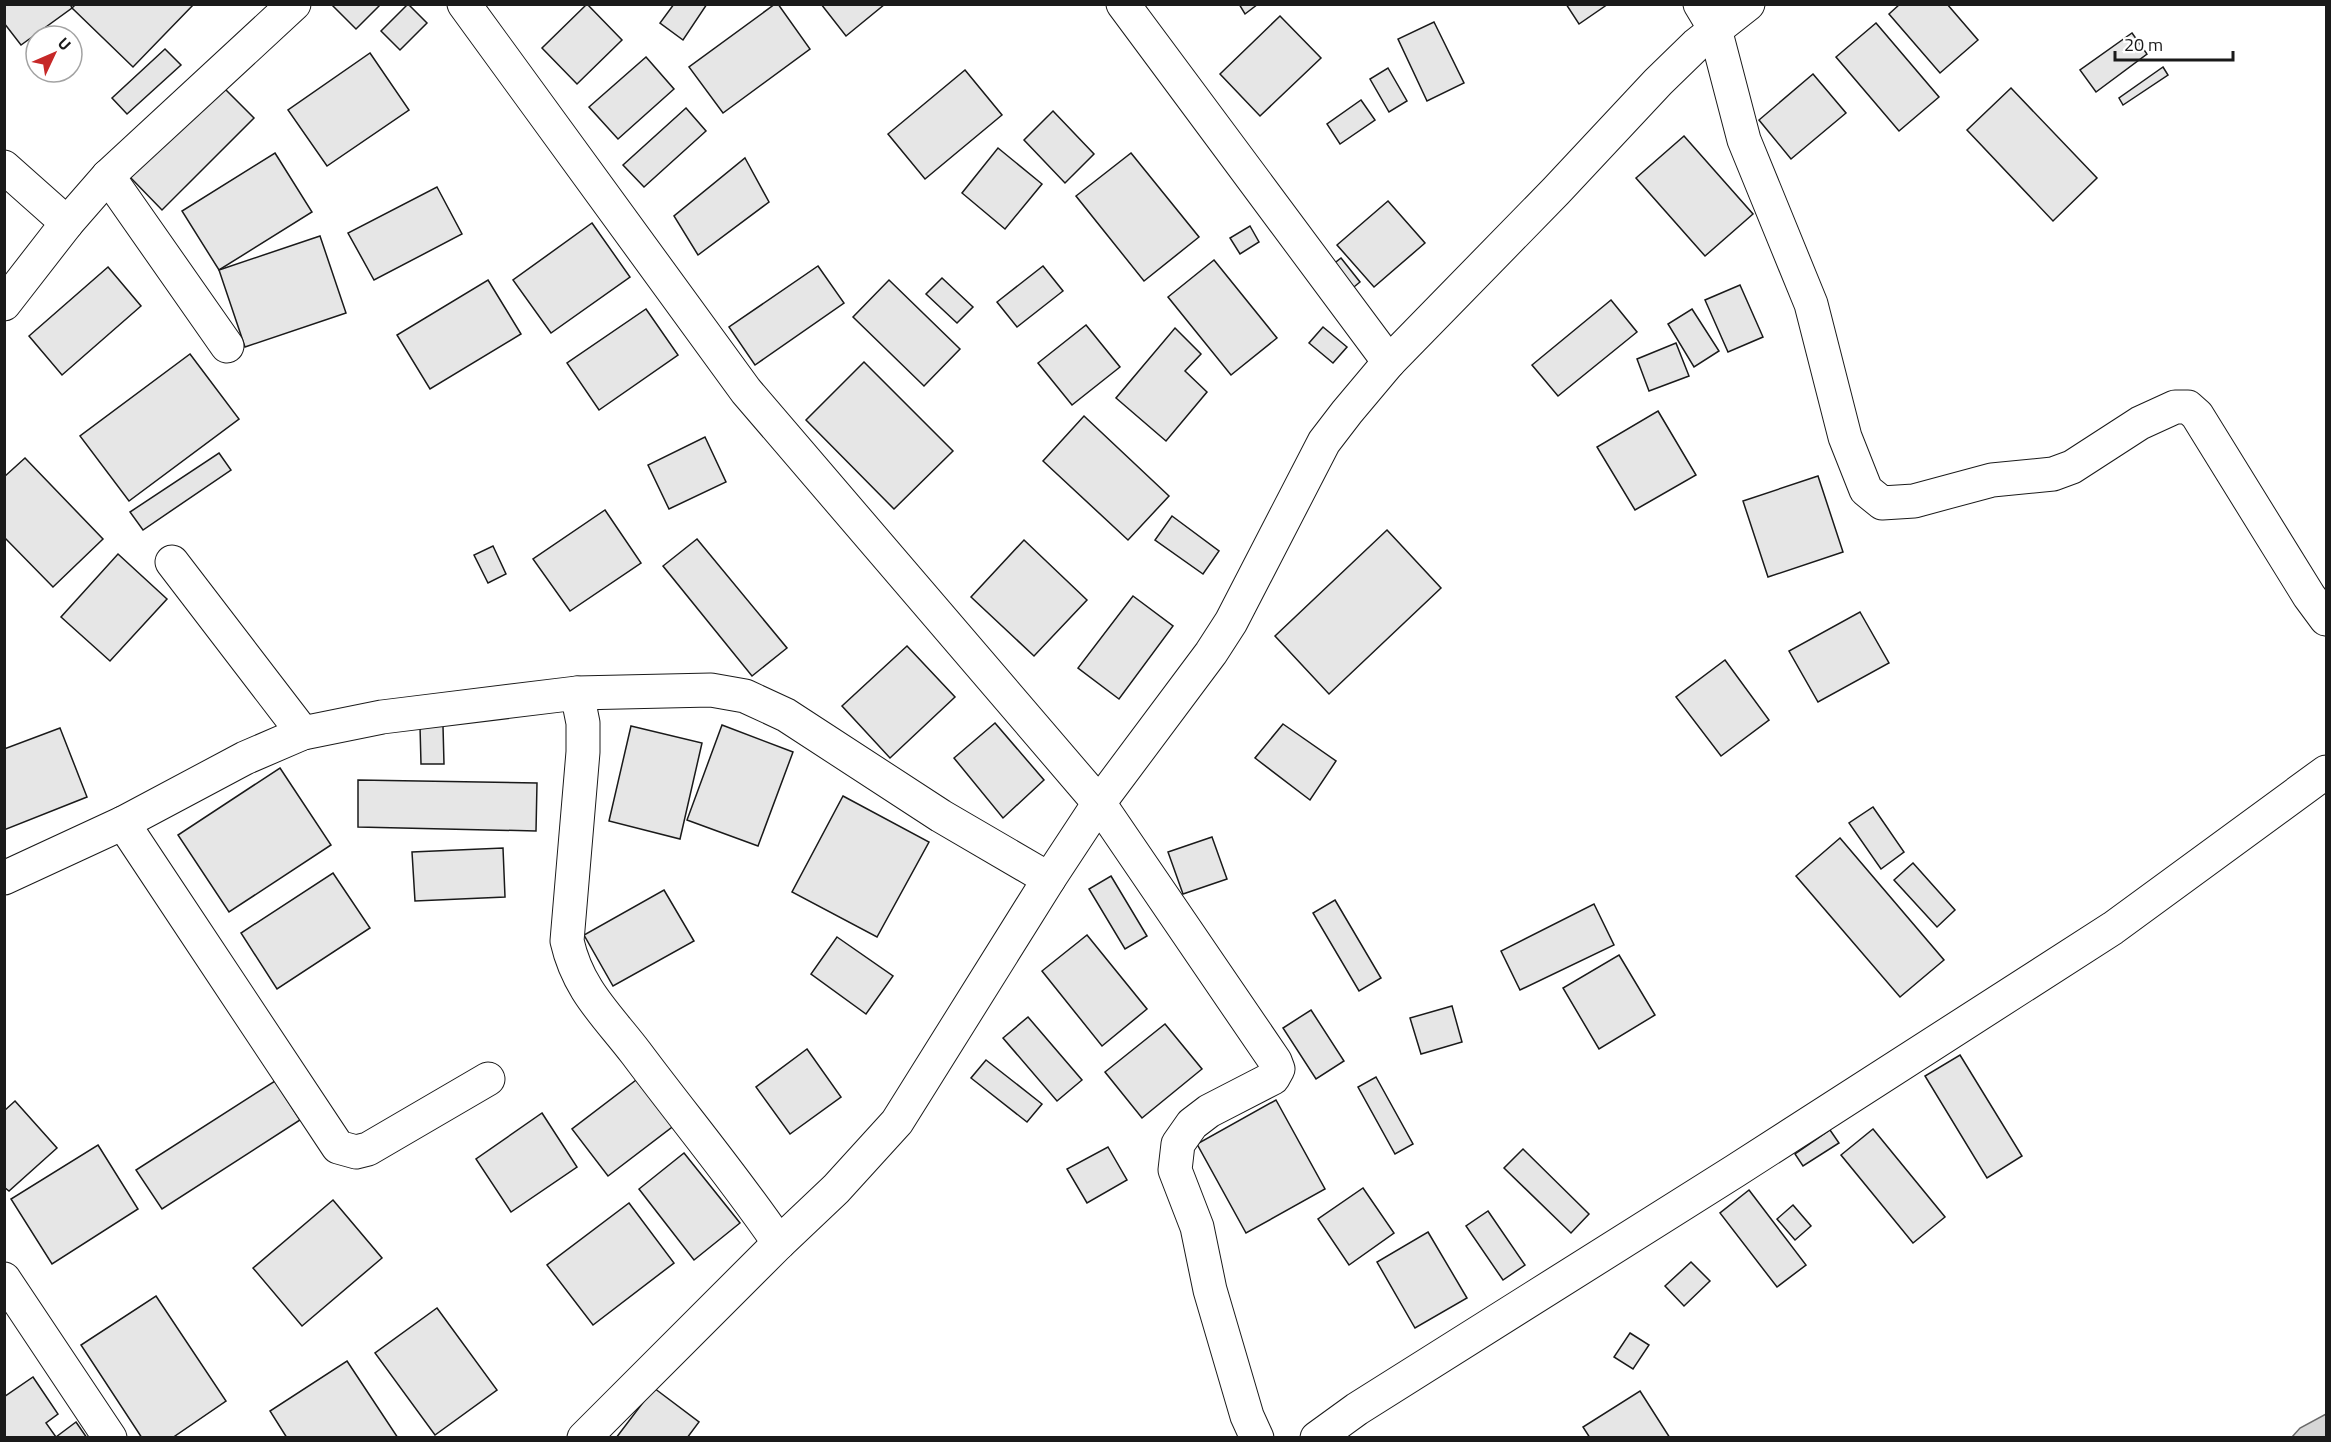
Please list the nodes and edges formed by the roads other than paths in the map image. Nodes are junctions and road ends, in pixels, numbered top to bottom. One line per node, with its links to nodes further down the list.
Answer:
1 (294, 4): 7 (street)
2 (464, 4): 17 (street)
3 (1123, 4): 11 (street)
4 (1748, 4): 5 (street)
5 (1707, 17): 11 (street); 13 (street)
6 (4, 167): 8 (street)
7 (108, 176): 8 (street); 10 (street)
8 (67, 223): 9 (street)
9 (4, 304)
10 (227, 346)
11 (1389, 362): 17 (street)
12 (172, 562): 15 (street)
13 (2326, 619)
14 (577, 693): 15 (street); 20 (street); 22 (street)
15 (303, 733): 18 (street)
16 (2326, 772): 27 (street)
17 (1099, 803): 20 (street); 26 (street)
18 (123, 823): 19 (street); 21 (street)
19 (4, 878)
20 (1048, 879): 22 (street)
21 (489, 1080)
22 (778, 1243): 25 (street)
23 (4, 1279): 24 (street)
24 (110, 1437)
25 (584, 1437)
26 (1257, 1437)
27 (1317, 1437)

